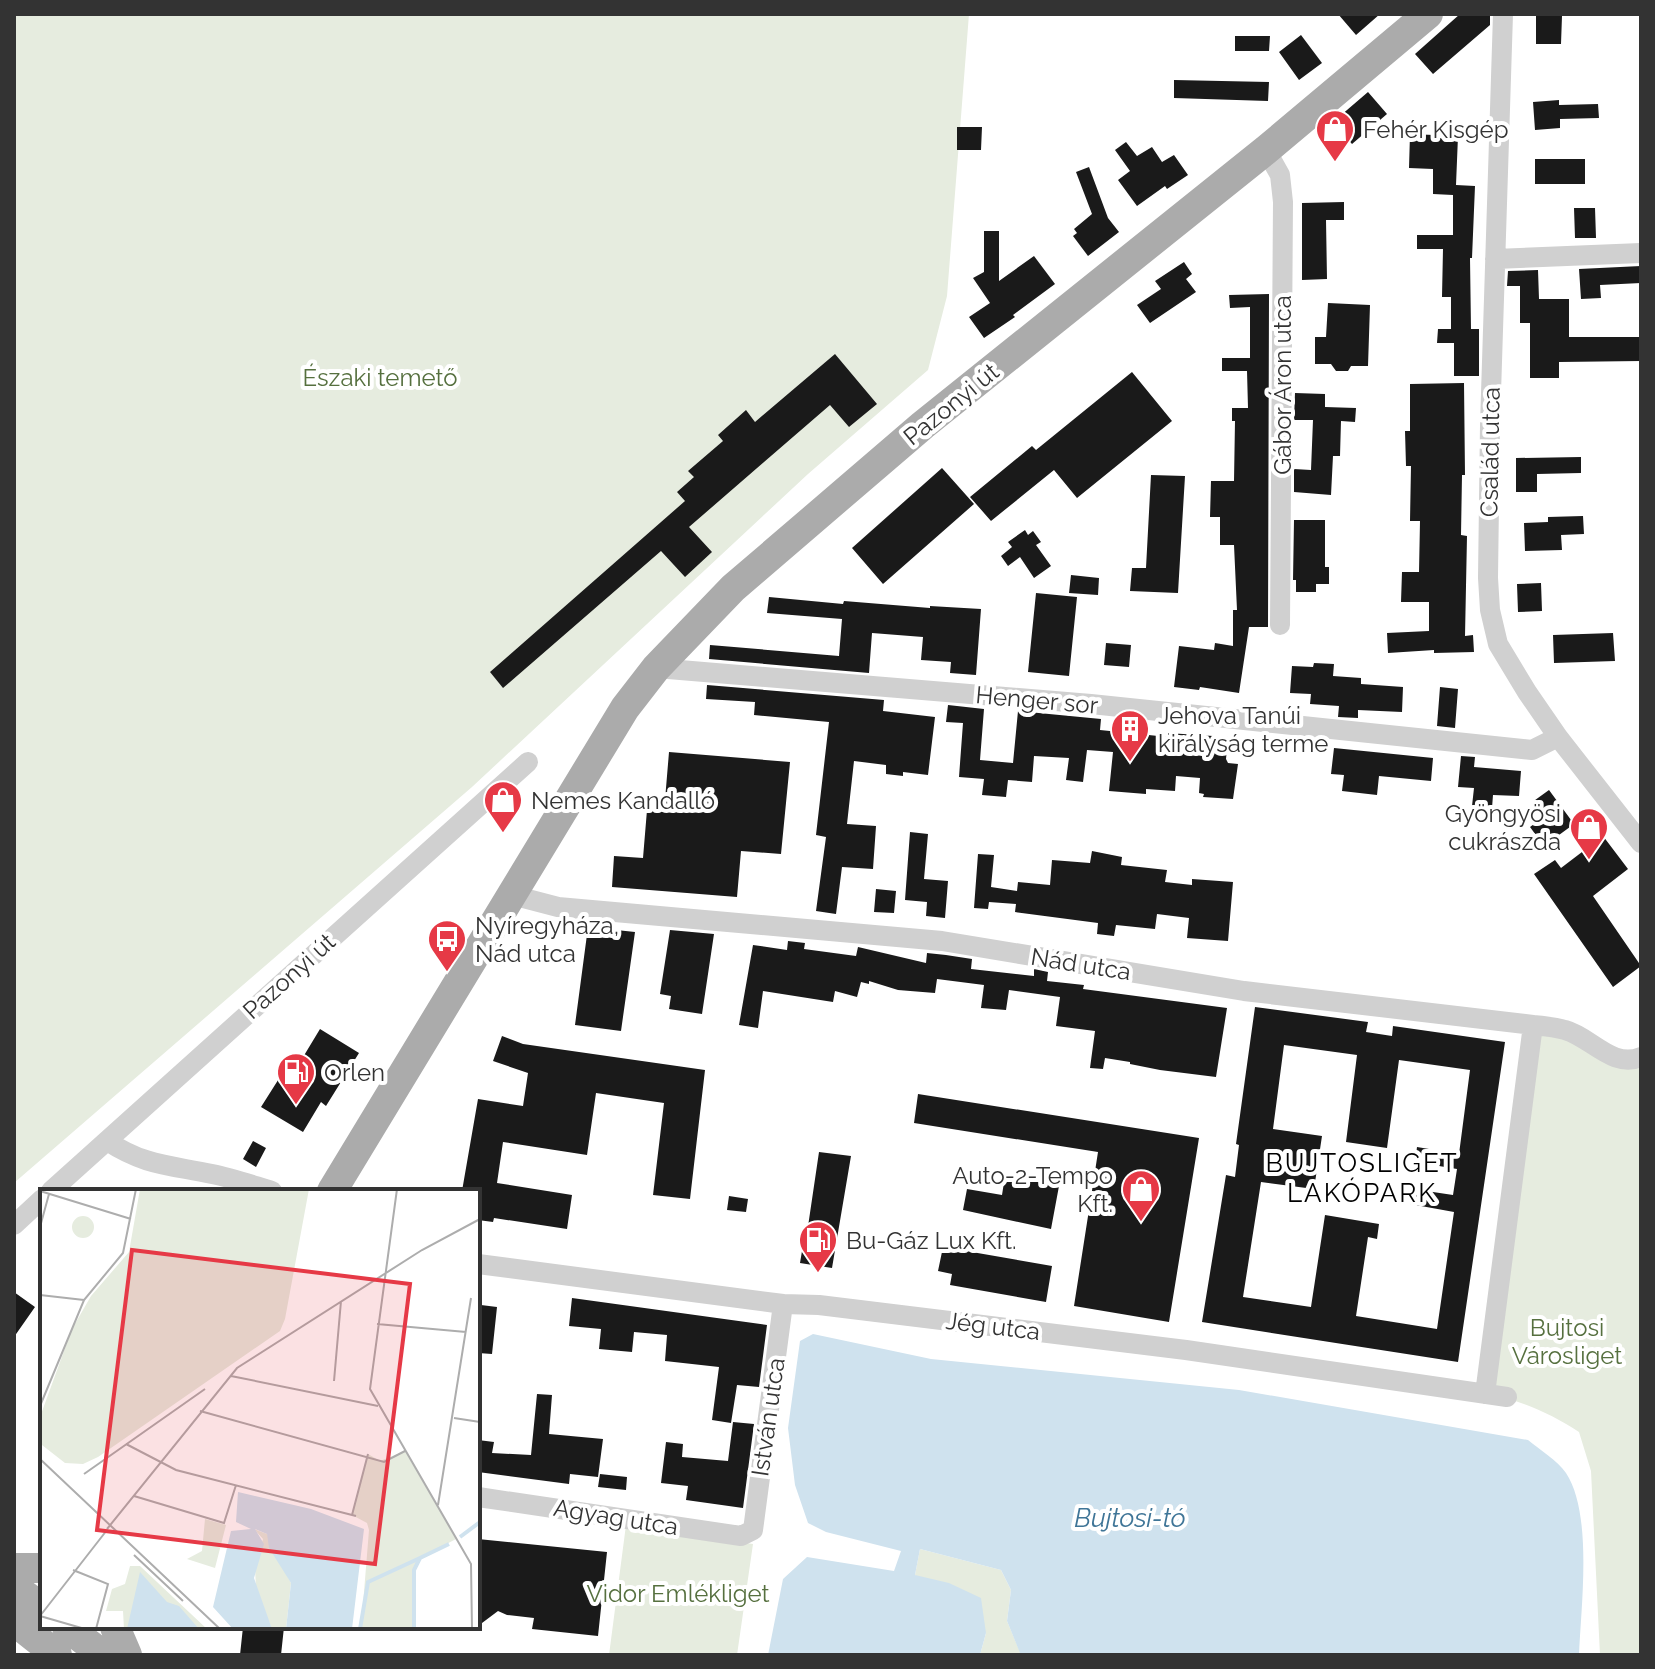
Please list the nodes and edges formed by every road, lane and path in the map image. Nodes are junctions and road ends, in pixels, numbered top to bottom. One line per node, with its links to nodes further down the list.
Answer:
1 (1428, 14): 3 (main road, Pazonyi út)
2 (1503, 14): 5 (street, Család utca)
3 (1266, 150): 6 (street, Gábor Áron utca); 7 (main road, Pazonyi út)
4 (1641, 253): 5 (street)
5 (1495, 259): 8 (street, Család utca)
6 (1280, 625)
7 (656, 668): 8 (street, Henger sor); 11 (main road, Pazonyi út)
8 (1558, 737): 10 (street, Család utca)
9 (528, 762): 14 (street, Pazonyi út)
10 (1641, 843)
11 (512, 895): 12 (street, Nád utca); 17 (main road)
12 (1533, 1025): 13 (street, Nád utca); 22 (street)
13 (1638, 1058)
14 (107, 1141): 15 (street, Pazonyi út); 16 (street)
15 (53, 1189)
16 (265, 1189)
17 (333, 1189)
18 (40, 1201): 19 (street)
19 (14, 1225)
20 (480, 1264): 21 (street, Jég utca)
21 (783, 1304): 22 (street, Jég utca); 25 (street, István utca)
22 (1485, 1394): 23 (street, Jég utca)
23 (1507, 1397)
24 (480, 1497): 25 (street, Agyag utca)
25 (753, 1530)
26 (14, 1568): 27 (main road)
27 (40, 1568)
28 (14, 1587): 29 (main road)
29 (40, 1606)
30 (14, 1621): 32 (main road)
31 (116, 1629): 34 (main road)
32 (65, 1639): 33 (main road)
33 (103, 1655)
34 (127, 1655)

